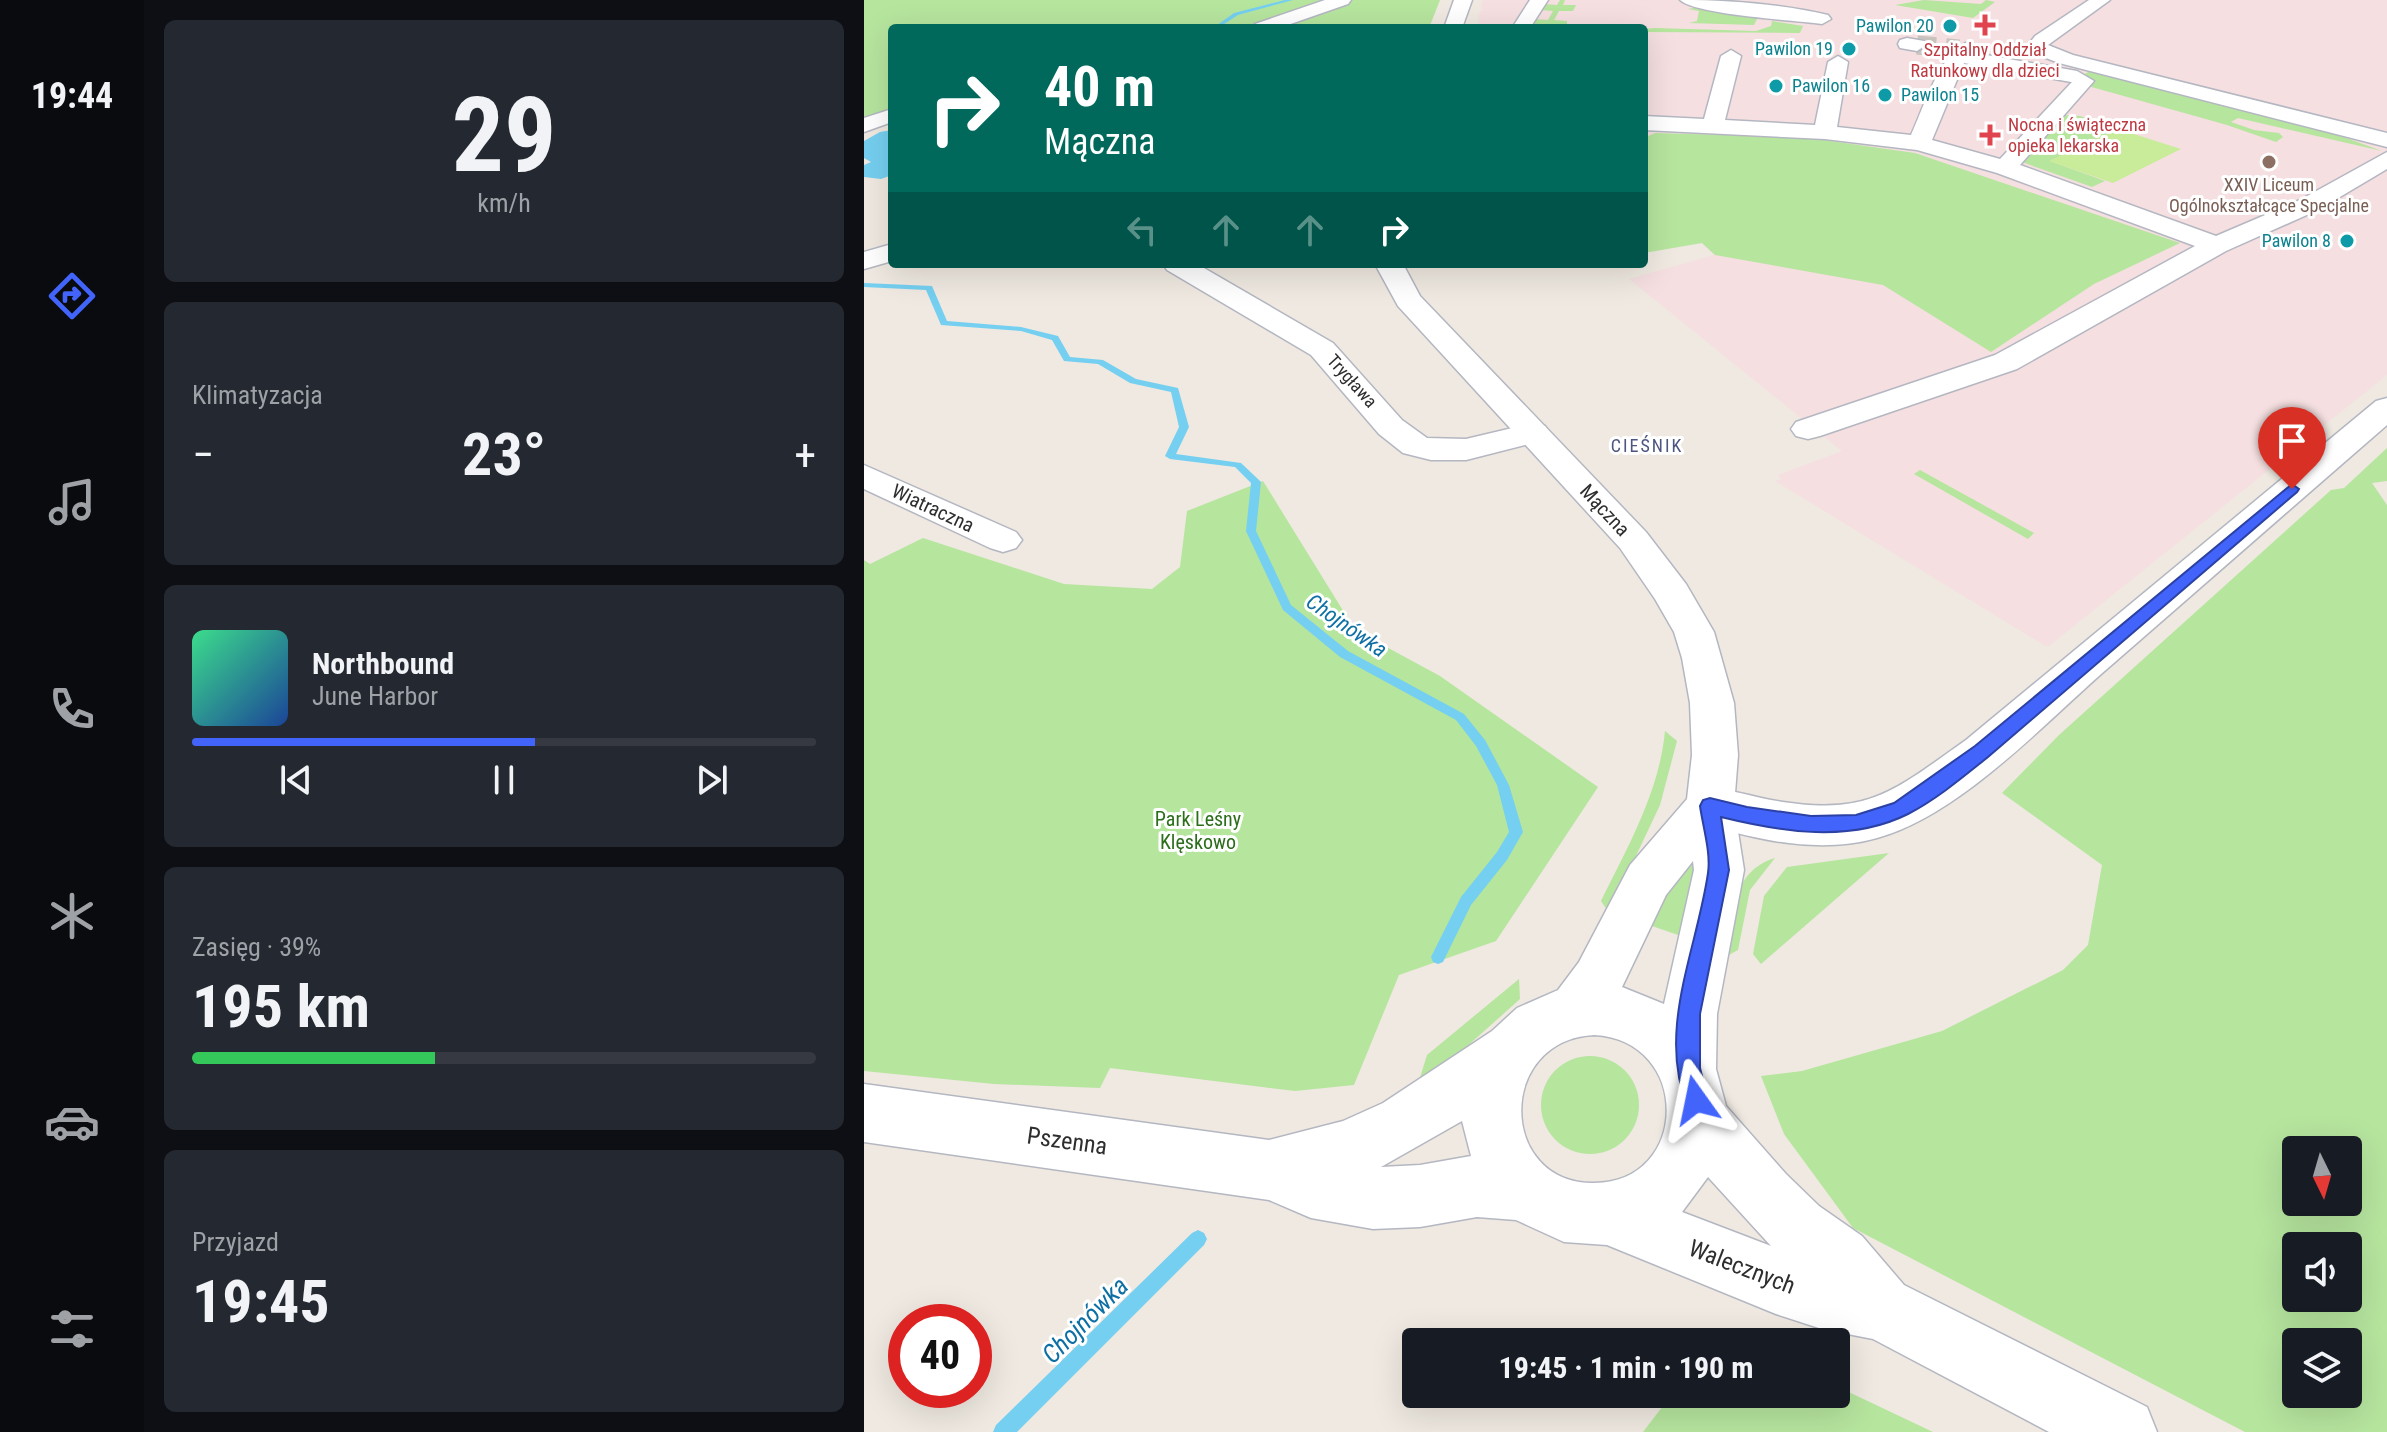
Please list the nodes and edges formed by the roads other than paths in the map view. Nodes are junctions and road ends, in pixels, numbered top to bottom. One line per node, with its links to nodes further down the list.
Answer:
1 (1342, 0): 7 (street)
2 (1463, 0): 8 (street)
3 (1539, 0): 9 (street)
4 (1689, 0): 6 (street)
5 (2101, 0): 17 (street)
6 (1822, 19)
7 (1273, 24)
8 (1454, 24)
9 (1524, 24)
10 (1731, 56): 15 (street)
11 (1838, 62): 16 (street)
12 (888, 116): 14 (street)
13 (1648, 123): 15 (street)
14 (864, 125)
15 (1713, 126): 16 (street)
16 (1825, 132): 18 (street)
17 (2387, 140)
18 (1919, 143): 20 (street); 20 (street)
19 (2387, 159): 21 (street)
20 (2005, 168): 21 (street)
21 (2217, 245): 27 (street)
22 (888, 253): 23 (street)
23 (864, 261)
24 (1184, 268): 28 (street, Trygława)
25 (1391, 268): 28 (street, Mączna)
26 (2387, 408): 31 (street)
27 (1808, 429)
28 (1533, 433): 31 (street, Mączna)
29 (864, 476): 30 (street, Wiatraczna)
30 (1003, 540)
31 (1710, 806): 32 (street); 34 (street, Mączna)
32 (1576, 1010): 33 (street); 34 (street)
33 (1515, 1048): 36 (street, Pszenna); 37 (street)
34 (1692, 1092): 38 (street); 39 (street, Walecznych)
35 (864, 1113): 36 (street, Pszenna)
36 (1269, 1170): 37 (street, Pszenna)
37 (1524, 1190): 38 (street)
38 (1607, 1214): 39 (street, Walecznych)
39 (1881, 1308): 40 (street, Walecznych)
40 (2122, 1432)

